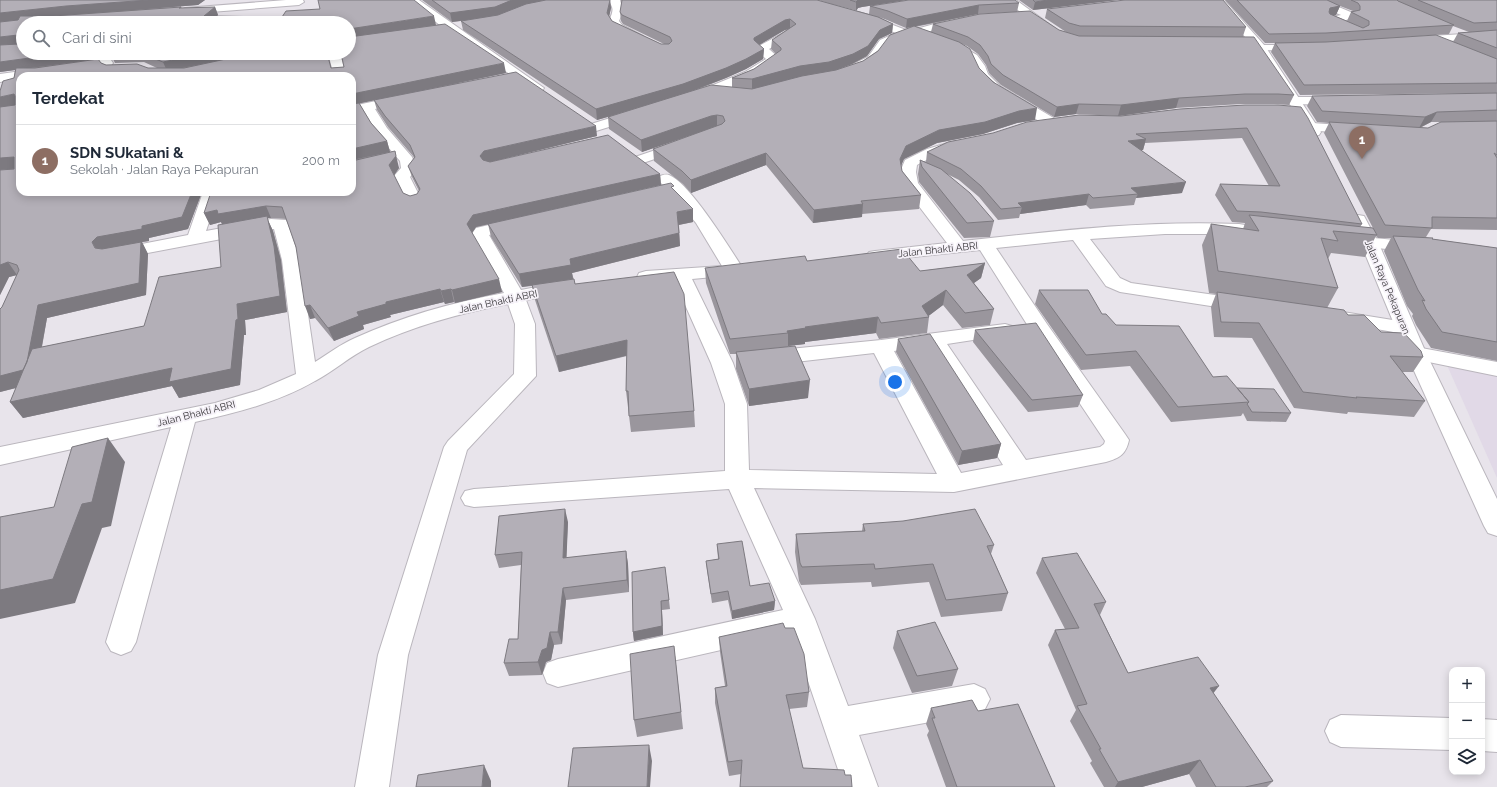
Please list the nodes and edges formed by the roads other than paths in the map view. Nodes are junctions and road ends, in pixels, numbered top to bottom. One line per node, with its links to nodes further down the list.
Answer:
1 (414, 0): 2 (street); 17 (street)
2 (419, 0)
3 (612, 0): 26 (street)
4 (1009, 0): 12 (street)
5 (1219, 0): 27 (street)
6 (1314, 0): 20 (street)
7 (301, 1): 8 (street); 10 (street)
8 (175, 12)
9 (861, 12): 18 (street)
10 (289, 13)
11 (1048, 14): 12 (street)
12 (1033, 15): 13 (street); 22 (street)
13 (1013, 16)
14 (972, 18): 18 (street)
15 (466, 26): 17 (street)
16 (1445, 27): 23 (street)
17 (443, 29): 35 (street)
18 (910, 32): 34 (street); 50 (street)
19 (789, 33): 39 (street)
20 (1359, 33)
21 (1497, 35): 23 (street)
22 (1062, 36)
23 (1469, 37): 24 (street)
24 (1429, 39): 25 (street); 29 (street)
25 (1406, 41)
26 (652, 43)
27 (1252, 44): 28 (street); 46 (street)
28 (1315, 47)
29 (1456, 50)
30 (336, 60): 33 (street)
31 (110, 62): 32 (street)
32 (44, 72)
33 (339, 72)
34 (844, 72)
35 (520, 76): 36 (street); 43 (street)
36 (505, 79)
37 (16, 80): 38 (street)
38 (1, 83)
39 (710, 91): 40 (street); 42 (street)
40 (731, 93)
41 (421, 96): 45 (street)
42 (696, 96)
43 (552, 98)
44 (1354, 101): 46 (street)
45 (367, 107): 47 (street); 61 (street)
46 (1295, 108): 51 (street)
47 (356, 109)
48 (646, 111): 49 (street)
49 (583, 119)
50 (1030, 126)
51 (1312, 127): 52 (street); 55 (street)
52 (1369, 130)
53 (696, 140): 58 (street)
54 (972, 142): 56 (street)
55 (1319, 142)
56 (910, 163): 57 (street); 70 (street)
57 (930, 172)
58 (676, 188): 60 (street); 75 (street)
59 (213, 196): 68 (street)
60 (631, 199)
61 (414, 201)
62 (1353, 210): 69 (street, Jalan Raya Pekapuran)
63 (533, 220): 79 (street)
64 (1256, 230): 65 (street, Jalan Bhakti ABRI)
65 (1078, 235): 66 (street, Jalan Bhakti ABRI); 80 (street)
66 (995, 238): 70 (street, Jalan Bhakti ABRI); 82 (street)
67 (1332, 239): 69 (street)
68 (195, 240): 72 (street); 89 (street)
69 (1370, 244): 71 (street); 83 (street, Jalan Raya Pekapuran)
70 (958, 246): 73 (street, Jalan Bhakti ABRI)
71 (1437, 248)
72 (110, 255)
73 (859, 258)
74 (755, 268): 75 (street)
75 (734, 270): 76 (street)
76 (680, 274): 77 (street); 87 (street)
77 (626, 278)
78 (579, 285): 79 (street, Jalan Bhakti ABRI)
79 (515, 296): 89 (street, Jalan Bhakti ABRI); 106 (street)
80 (1263, 307)
81 (1328, 316): 83 (street)
82 (1038, 326): 84 (street); 92 (street)
83 (1405, 328): 86 (street, Jalan Raya Pekapuran)
84 (934, 339): 85 (street); 92 (street)
85 (881, 346): 87 (street); 94 (street)
86 (1416, 353): 88 (street); 96 (street, Jalan Raya Pekapuran)
87 (737, 361): 93 (street)
88 (1497, 368)
89 (306, 377): 90 (street, Jalan Bhakti ABRI)
90 (185, 417): 91 (street, Jalan Bhakti ABRI); 98 (street)
91 (0, 456)
92 (1020, 471): 94 (street)
93 (737, 480): 94 (street); 95 (street); 97 (street)
94 (954, 483)
95 (474, 498)
96 (1497, 526)
97 (801, 619): 99 (street); 101 (street)
98 (121, 642)
99 (558, 673)
100 (974, 700): 101 (street)
101 (840, 724): 107 (street)
102 (1341, 731): 103 (street)
103 (1449, 734)
104 (1485, 735): 105 (street)
105 (1497, 736)
106 (372, 787)
107 (861, 787)

